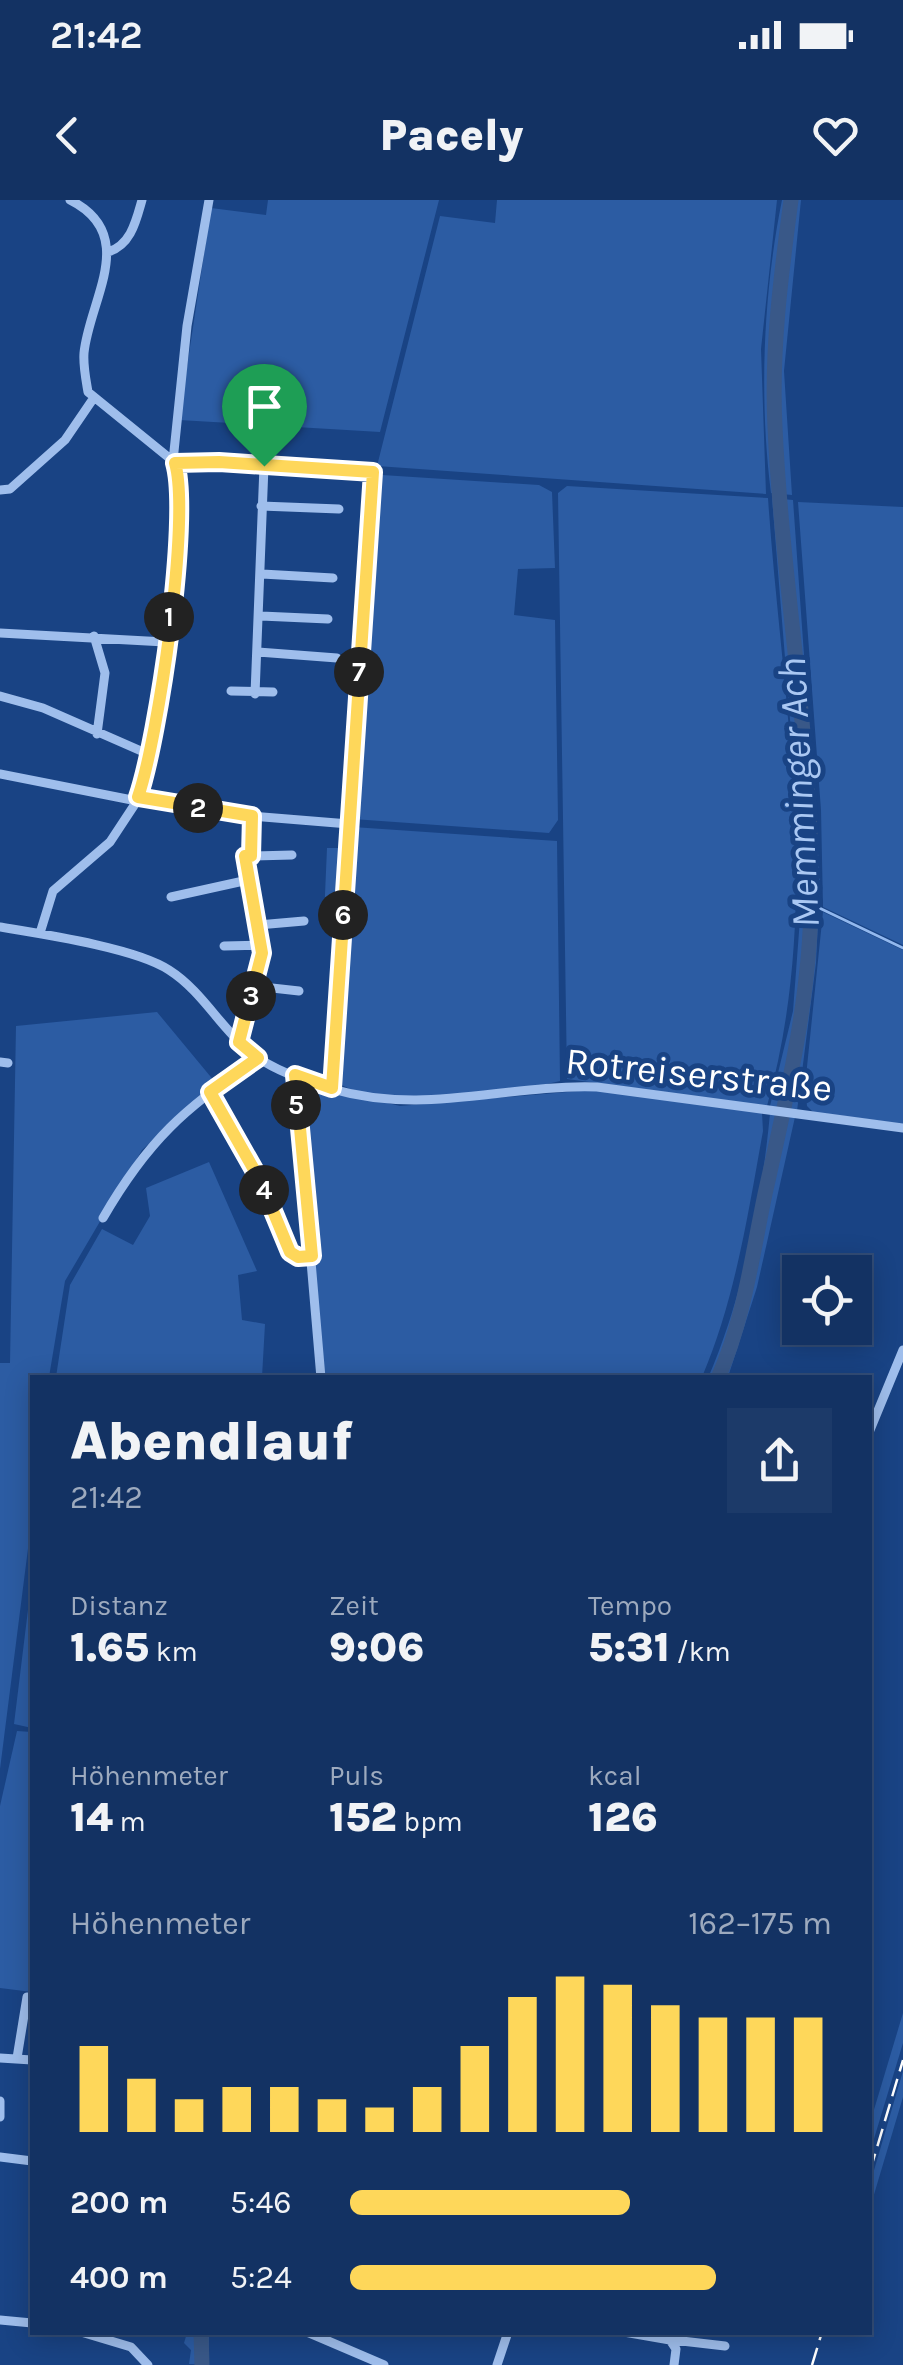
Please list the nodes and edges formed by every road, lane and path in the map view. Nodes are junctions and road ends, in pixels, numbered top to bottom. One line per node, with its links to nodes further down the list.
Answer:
1 (70, 200): 4 (street)
2 (142, 200): 4 (street)
3 (208, 200): 6 (street)
4 (108, 252): 5 (street)
5 (93, 399): 6 (street); 8 (street)
6 (174, 462): 7 (street); 17 (street)
7 (264, 466): 9 (street); 29 (street)
8 (0, 490)
9 (262, 506): 10 (street); 11 (street)
10 (339, 509)
11 (262, 574): 12 (street); 13 (street)
12 (333, 578)
13 (261, 616): 14 (street); 18 (street)
14 (328, 620)
15 (0, 633): 16 (street)
16 (94, 636): 17 (street); 24 (street)
17 (166, 642): 25 (street)
18 (258, 652): 19 (street); 22 (street)
19 (338, 658)
20 (231, 691): 22 (street)
21 (273, 692): 22 (street)
22 (255, 694)
23 (0, 696): 24 (street)
24 (97, 734): 25 (street)
25 (148, 754): 27 (street)
26 (0, 774): 27 (street)
27 (138, 799): 28 (street); 37 (street)
28 (252, 816): 29 (street); 31 (street)
29 (349, 824): 45 (street)
30 (292, 854): 31 (street)
31 (251, 856): 32 (street)
32 (248, 880): 33 (street); 35 (street)
33 (171, 896)
34 (304, 921): 35 (street)
35 (258, 925): 38 (street)
36 (0, 927): 37 (street, Rotreiserstraße)
37 (40, 933): 42 (street, Rotreiserstraße)
38 (260, 945): 39 (street); 40 (street)
39 (224, 946)
40 (254, 986): 41 (street); 42 (street)
41 (298, 990)
42 (239, 1042): 43 (street, Rotreiserstraße)
43 (258, 1058): 44 (street, Rotreiserstraße); 46 (street)
44 (295, 1075): 45 (street, Rotreiserstraße); 49 (street)
45 (332, 1088): 47 (street, Rotreiserstraße)
46 (210, 1092): 48 (street); 49 (street)
47 (903, 1128)
48 (103, 1218)
49 (312, 1256): 51 (street)
50 (903, 1350): 52 (street)
51 (321, 1375)
52 (872, 1425)
53 (26, 1997): 55 (street)
54 (0, 2058): 55 (street)
55 (17, 2058): 56 (street)
56 (30, 2060)
57 (0, 2101): 58 (street)
58 (0, 2117)
59 (0, 2157): 60 (street)
60 (30, 2161)
61 (0, 2320): 62 (street)
62 (30, 2323)
63 (90, 2335): 69 (street)
64 (314, 2335): 70 (street)
65 (507, 2335): 71 (street)
66 (641, 2335): 67 (street)
67 (670, 2340): 68 (street); 72 (street)
68 (725, 2346)
69 (148, 2365)
70 (384, 2365)
71 (497, 2365)
72 (674, 2365)

